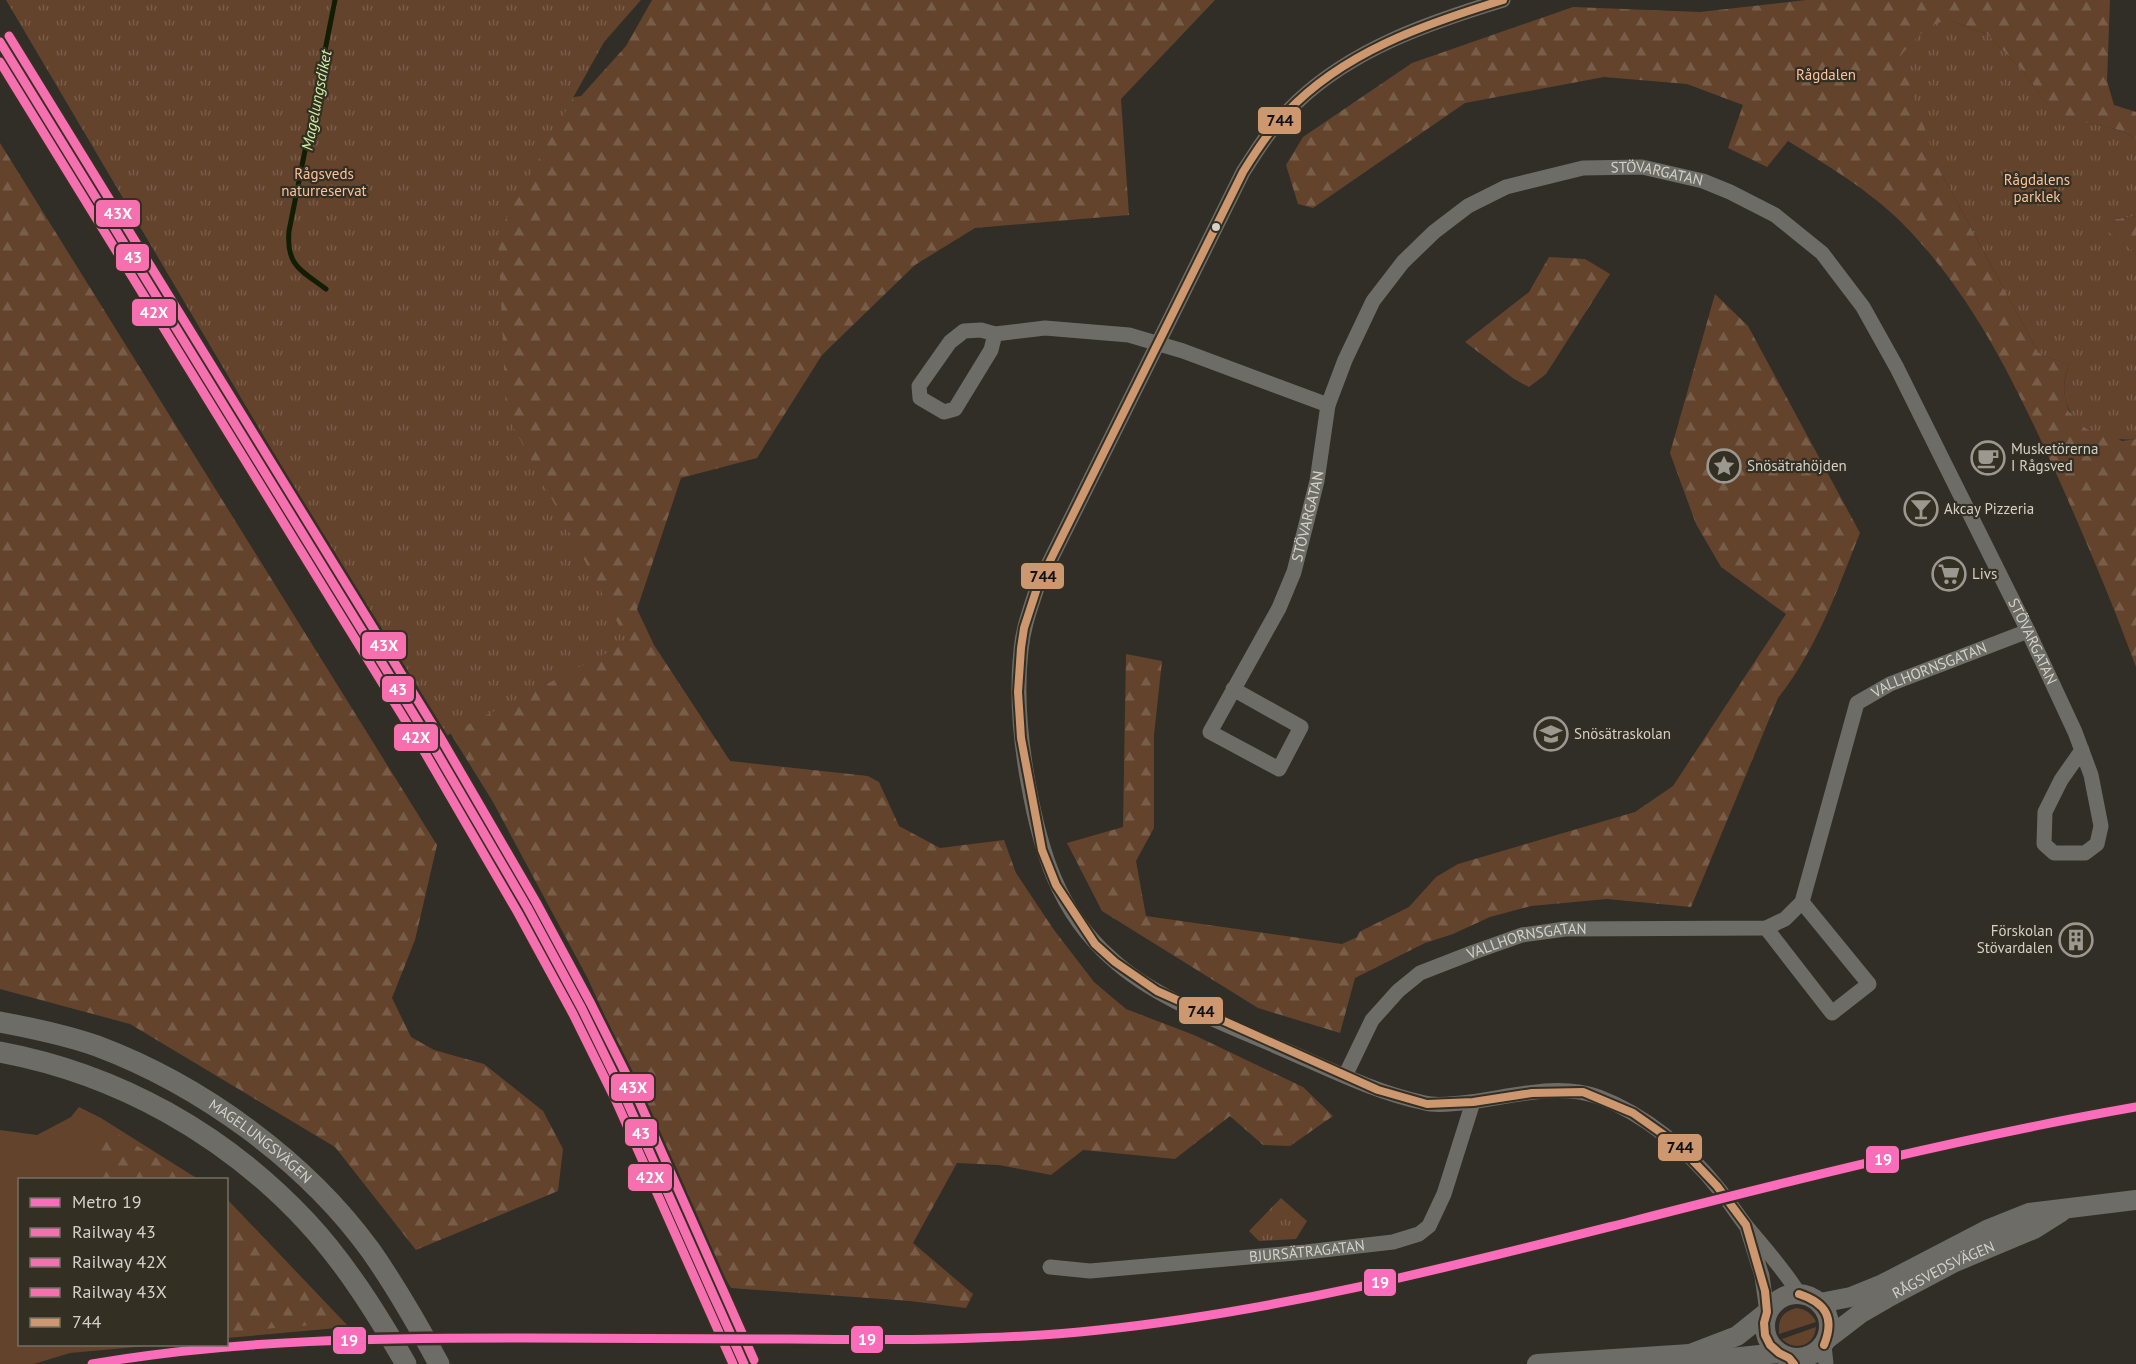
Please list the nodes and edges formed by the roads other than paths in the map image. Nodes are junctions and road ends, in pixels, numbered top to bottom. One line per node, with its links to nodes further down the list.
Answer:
1 (1503, 0): 3 (street)
2 (995, 334): 2 (street); 3 (street)
3 (1158, 344): 4 (street); 12 (street)
4 (1328, 405): 5 (street, STÖVARGATAN); 6 (street, STÖVARGATAN)
5 (2028, 631): 7 (street, STÖVARGATAN); 8 (street, VALLHORNSGATAN)
6 (1233, 689): 6 (street, STÖVARGATAN)
7 (2082, 750): 7 (street, STÖVARGATAN)
8 (1802, 902): 9 (street); 9 (street)
9 (1766, 928): 12 (street, VALLHORNSGATAN)
10 (0, 1022): 25 (main road, MAGELUNGSVÄGEN)
11 (0, 1052): 24 (main road, MAGELUNGSVÄGEN)
12 (1346, 1076): 13 (street)
13 (1473, 1102): 16 (street); 17 (street, BJURSÄTRAGATAN)
14 (2136, 1200): 15 (street, RÅGSVEDSVÄGEN)
15 (2064, 1210): 19 (street, RÅGSVEDSVÄGEN); 21 (street, RÅGSVEDSVÄGEN)
16 (1746, 1226): 18 (street); 20 (street)
17 (1050, 1267)
18 (1799, 1294): 19 (street); 20 (street)
19 (1820, 1303): 21 (street)
20 (1767, 1312): 22 (street); 23 (street)
21 (1826, 1349): 23 (street)
22 (1690, 1354): 23 (street); 26 (street)
23 (1787, 1358)
24 (406, 1364)
25 (439, 1364)
26 (1537, 1364)

